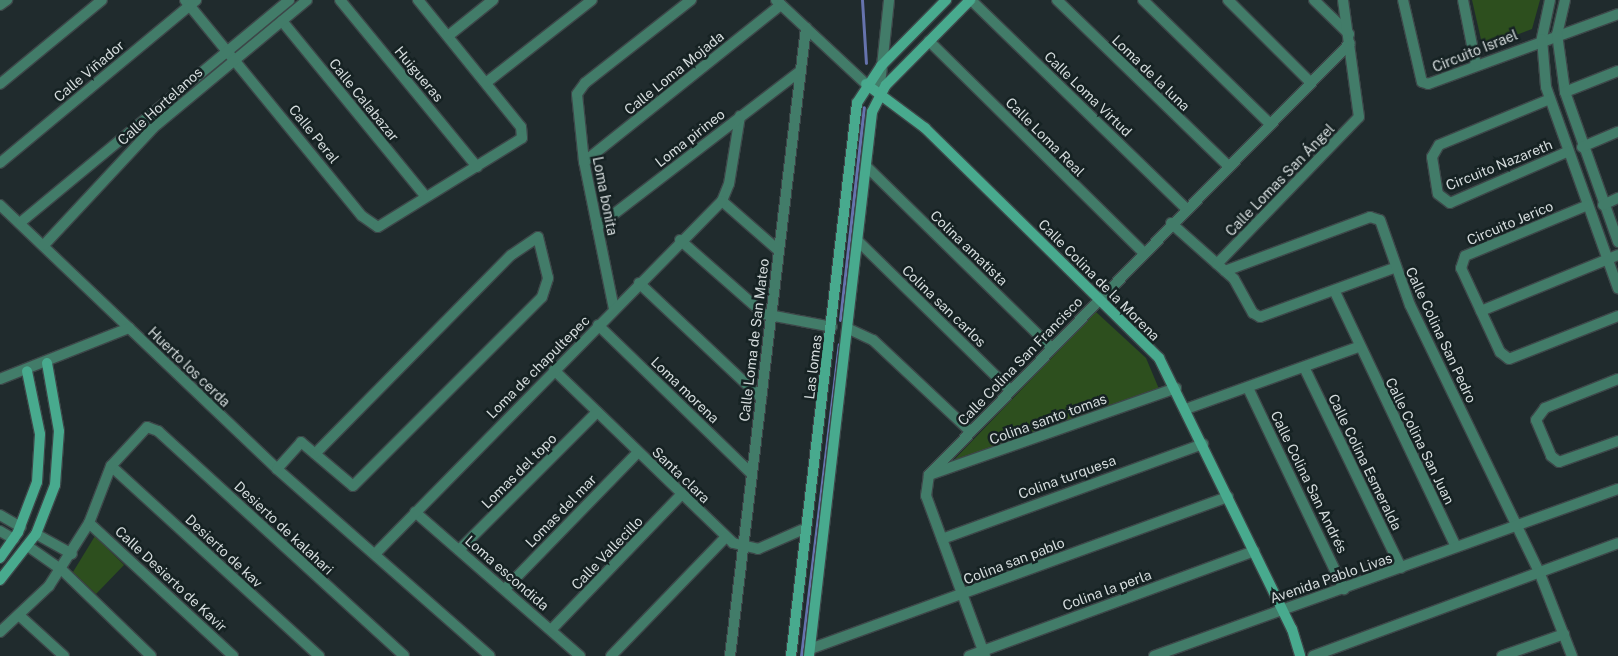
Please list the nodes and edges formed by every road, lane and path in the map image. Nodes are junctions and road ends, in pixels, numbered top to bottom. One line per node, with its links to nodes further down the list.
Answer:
1 (6, 0): 24 (street)
2 (102, 0): 41 (street)
3 (289, 0): 33 (street, Calle Hortelanos)
4 (307, 0): 26 (street, Calle Hortelanos)
5 (340, 0): 54 (street, Huigueras)
6 (418, 0): 29 (street)
7 (493, 0): 29 (street)
8 (592, 0): 40 (street)
9 (691, 0): 51 (street, Loma bonita)
10 (889, 0): 35 (street)
11 (946, 0): 35 (street, Las lomas)
12 (970, 0): 32 (street); 62 (street, Calle Loma Virtud)
13 (1056, 0): 53 (street, Loma de la luna)
14 (1143, 0): 47 (street)
15 (1228, 0): 39 (street)
16 (1314, 0): 30 (street)
17 (1343, 0): 30 (street)
18 (1404, 0): 36 (street, Circuito Israel)
19 (1463, 0): 36 (street)
20 (1550, 0): 31 (street)
21 (1565, 0): 28 (street)
22 (190, 2): 33 (street, Calle Peral); 52 (street, Calle Viñador)
23 (779, 2): 27 (street, Calle Colina de la Morena); 51 (street, Calle Loma Mojada)
24 (0, 5)
25 (1618, 14): 28 (street, Circuito Israel)
26 (282, 21): 34 (street, Calle Hortelanos); 56 (street, Calle Calabazar)
27 (806, 28): 38 (street, Calle Loma de San Mateo); 42 (street, Calle Colina de la Morena)
28 (1557, 34): 31 (street, Circuito Israel); 43 (street)
29 (448, 36): 40 (street)
30 (1350, 39): 39 (street, Calle Colina San Francisco); 74 (street, Calle Lomas San Ángel)
31 (1542, 39): 36 (street, Circuito Israel); 45 (street)
32 (929, 41): 44 (street); 71 (street, Calle Loma Real)
33 (228, 50): 34 (street, Calle Peral); 63 (street, Calle Hortelanos)
34 (235, 58): 56 (street, Calle Peral); 69 (street, Calle Hortelanos)
35 (881, 66): 42 (street, Las lomas); 44 (street)
36 (1476, 66)
37 (1618, 70): 43 (street)
38 (800, 71): 46 (street, Loma pirineo); 70 (street, Calle Loma de San Mateo)
39 (1310, 81): 47 (street, Calle Colina San Francisco)
40 (487, 82): 54 (street)
41 (0, 84)
42 (866, 84): 44 (street, Calle Colina de la Morena); 85 (street, Las lomas)
43 (1565, 92): 49 (street)
44 (879, 94): 55 (street); 79 (street, Calle Colina de la Morena)
45 (1550, 99): 50 (street); 50 (street, Circuito Nazareth)
46 (740, 116): 58 (street); 65 (street, Loma pirineo)
47 (1269, 123): 53 (street, Calle Colina San Francisco)
48 (1618, 132): 49 (street)
49 (1582, 147): 59 (street)
50 (1567, 152): 61 (street)
51 (584, 162): 65 (street, Loma bonita)
52 (0, 163)
53 (1227, 165): 62 (street, Calle Colina San Francisco)
54 (477, 167): 56 (street)
55 (867, 167): 67 (street); 89 (street, Colina amatista)
56 (426, 197)
57 (1618, 198): 59 (street)
58 (722, 201): 66 (street, Loma de chapultepec); 70 (street)
59 (1603, 204): 68 (street)
60 (0, 205): 63 (street, Huerto los cerda)
61 (1588, 205): 73 (street); 81 (street, Circuito Jerico)
62 (1186, 208): 64 (street, Calle Colina San Francisco)
63 (21, 222): 69 (street, Huerto los cerda)
64 (1171, 223): 71 (street, Calle Colina San Francisco); 74 (street)
65 (597, 227): 80 (street, Loma bonita)
66 (680, 240): 76 (street, Loma de chapultepec); 83 (street)
67 (859, 242): 87 (street); 98 (street, Colina san carlos)
68 (1618, 242)
69 (44, 245): 86 (street, Huerto los cerda)
70 (778, 250): 83 (street, Calle Loma de San Mateo)
71 (1143, 252): 79 (street, Calle Colina San Francisco)
72 (1618, 255): 73 (street)
73 (1608, 260): 77 (street); 81 (street)
74 (1221, 267): 75 (street, Calle Colina San Pedro); 78 (street)
75 (1394, 268): 78 (street); 118 (street, Calle Colina San Pedro)
76 (639, 283): 80 (street, Loma de chapultepec); 99 (street)
77 (1618, 288)
78 (1335, 292): 88 (street, Calle Colina San Juan)
79 (1099, 298): 89 (street, Calle Colina San Francisco); 96 (street, Calle Colina de la Morena)
80 (614, 309): 84 (street, Loma de chapultepec)
81 (1481, 311): 82 (street, Circuito Jerico)
82 (1618, 316)
83 (772, 317): 85 (street); 99 (street, Calle Loma de San Mateo)
84 (598, 325): 93 (street, Loma de chapultepec); 109 (street, Loma morena)
85 (832, 327): 119 (street, Las lomas)
86 (128, 328): 90 (street); 108 (street, Huerto los cerda)
87 (849, 329): 102 (street); 146 (street)
88 (1358, 347): 91 (street); 127 (street, Calle Colina San Juan)
89 (1052, 348): 98 (street, Calle Colina San Francisco)
90 (47, 363): 92 (street); 121 (street)
91 (1304, 367): 97 (street); 134 (street, Calle Colina Esmeralda)
92 (27, 370): 95 (street); 117 (street)
93 (554, 370): 101 (street, Santa clara); 114 (street, Loma de chapultepec)
94 (1618, 379): 103 (street)
95 (0, 380)
96 (1176, 388): 100 (street, Calle Colina de la Morena); 110 (street, Colina santo tomas)
97 (1248, 388): 100 (street); 139 (street, Calle Colina San Andrés)
98 (1010, 390): 102 (street, Calle Colina San Francisco)
99 (761, 398): 109 (street, Calle Loma de San Mateo)
100 (1186, 409): 104 (street, Calle Colina de la Morena)
101 (597, 412): 105 (street, Santa clara); 129 (street, Lomas del topo)
102 (971, 432): 110 (street, Calle Colina San Francisco)
103 (1618, 441)
104 (1203, 444): 113 (street, Calle Colina de la Morena); 124 (street, Colina turquesa)
105 (638, 452): 112 (street, Santa clara); 138 (street, Lomas del mar)
106 (315, 454): 106 (street); 108 (street)
107 (111, 466): 116 (street); 151 (street, Desierto de kav); 152 (street, Desierto de kalahari)
108 (277, 470): 132 (street, Huerto los cerda)
109 (752, 474): 128 (street, Calle Loma de San Mateo)
110 (929, 475): 124 (street)
111 (1616, 492): 118 (street, Avenida Pablo Livas)
112 (682, 494): 122 (street, Santa clara); 143 (street, Calle Vallecillo)
113 (1228, 497): 130 (street, Calle Colina de la Morena); 140 (street, Colina san pablo)
114 (415, 512): 129 (street, Loma escondida); 132 (street, Loma de chapultepec)
115 (0, 515): 117 (street)
116 (89, 523): 131 (street); 150 (street, Calle Desierto de Kavir)
117 (21, 526): 121 (street); 123 (street)
118 (1518, 527): 127 (street, Avenida Pablo Livas); 136 (street, Calle Colina San Pedro)
119 (806, 528): 128 (street); 157 (street, Las lomas)
120 (0, 531): 123 (street)
121 (36, 534): 126 (street); 131 (street)
122 (726, 537): 128 (street, Santa clara); 155 (street)
123 (14, 539): 126 (street); 133 (street)
124 (942, 539): 140 (street)
125 (1618, 543): 136 (street)
126 (29, 547): 135 (street); 137 (street)
127 (1456, 547): 134 (street, Avenida Pablo Livas)
128 (743, 548): 156 (street, Calle Loma de San Mateo)
129 (459, 550): 138 (street, Loma escondida)
130 (1254, 551): 141 (street, Calle Colina de la Morena); 147 (street, Colina la perla)
131 (72, 554): 135 (street)
132 (374, 554): 153 (street, Huerto los cerda)
133 (0, 558)
134 (1400, 568): 139 (street, Avenida Pablo Livas)
135 (61, 569): 142 (street); 149 (street)
136 (1540, 574): 145 (street, Calle Colina San Pedro); 161 (street)
137 (0, 580)
138 (505, 589): 143 (street, Loma escondida)
139 (1344, 589): 141 (street, Avenida Pablo Livas)
140 (962, 596): 146 (street, Colina san pablo); 147 (street)
141 (1282, 609): 159 (street, Avenida Pablo Livas); 160 (street, Calle Colina de la Morena)
142 (21, 616): 144 (street); 148 (street)
143 (551, 630): 154 (street, Loma escondida)
144 (0, 632)
145 (1564, 634): 162 (street); 163 (street, Calle Colina San Pedro)
146 (810, 653)
147 (984, 653): 158 (street, Colina la perla)
148 (64, 656)
149 (151, 656)
150 (233, 656)
151 (319, 656)
152 (404, 656)
153 (490, 656)
154 (580, 656)
155 (612, 656)
156 (730, 656)
157 (791, 656)
158 (969, 656)
159 (1154, 656)
160 (1300, 656)
161 (1313, 656)
162 (1502, 656)
163 (1572, 656)

